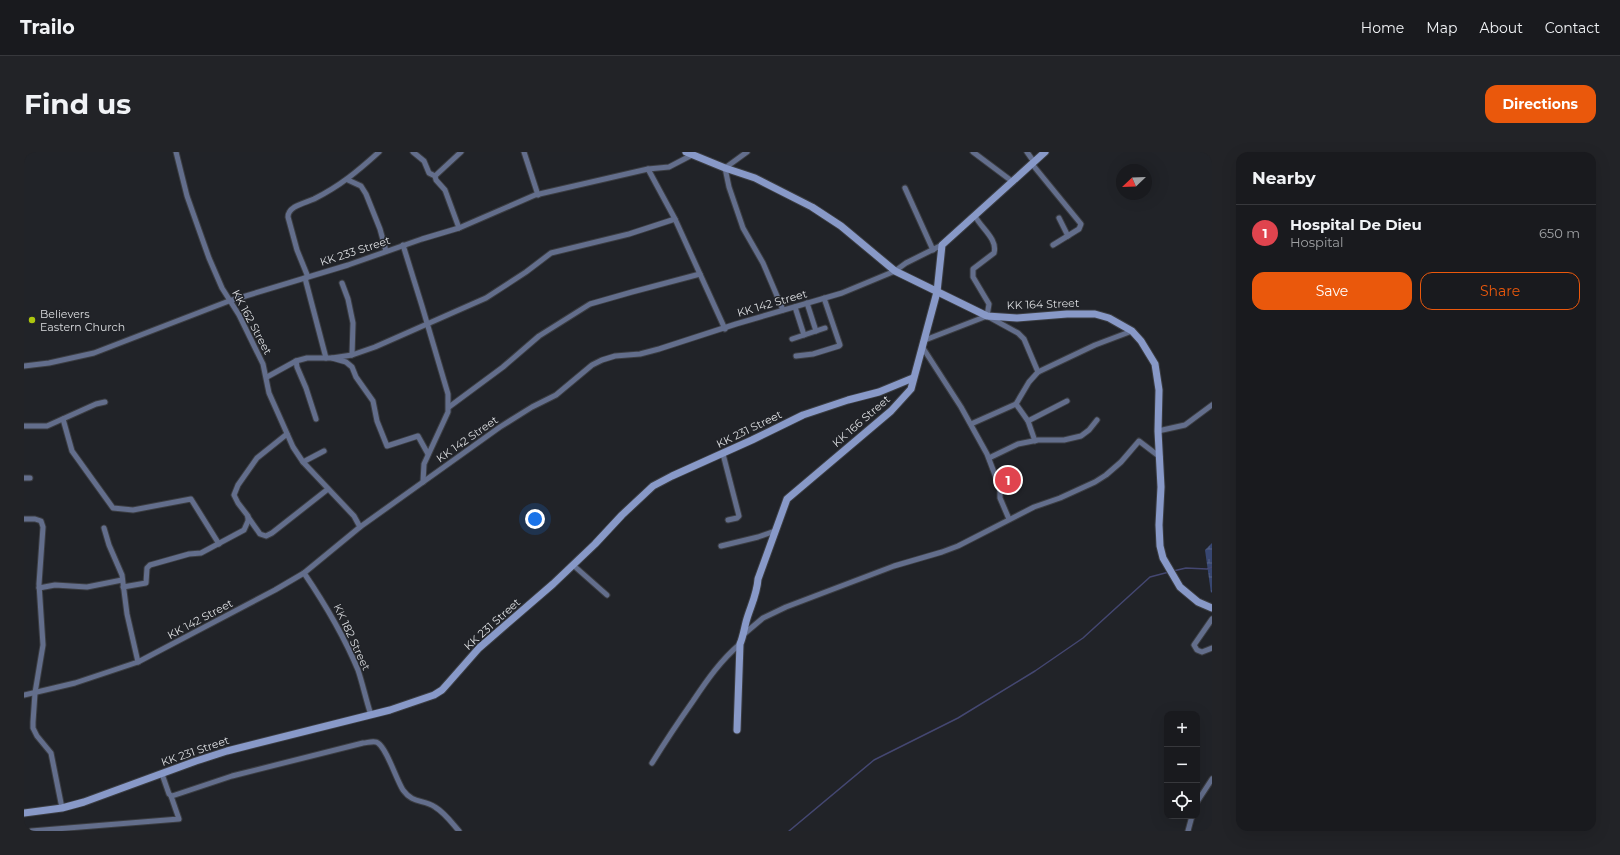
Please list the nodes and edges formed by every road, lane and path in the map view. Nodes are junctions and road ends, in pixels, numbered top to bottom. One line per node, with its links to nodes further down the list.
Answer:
1 (176, 152): 35 (street, KK 162 Street)
2 (379, 152): 15 (street)
3 (413, 152): 14 (street)
4 (461, 152): 14 (street)
5 (524, 152): 18 (street)
6 (747, 152): 12 (street)
7 (973, 152): 16 (street)
8 (1027, 152): 11 (street)
9 (1045, 152): 11 (street)
10 (689, 153): 12 (street, KK 164 Street); 13 (street, KK 233 Street)
11 (1033, 163): 16 (street); 23 (street)
12 (725, 168): 29 (street, KK 164 Street); 38 (street)
13 (648, 170): 18 (street, KK 233 Street); 21 (street)
14 (435, 176): 22 (street)
15 (348, 180): 28 (street); 31 (street)
16 (1013, 182): 19 (street)
17 (905, 188): 27 (street)
18 (538, 195): 22 (street, KK 233 Street)
19 (975, 216): 25 (street); 39 (street)
20 (1059, 218): 23 (street)
21 (675, 219): 30 (street); 40 (street)
22 (459, 228): 24 (street, KK 233 Street)
23 (1068, 236): 26 (street)
24 (403, 245): 28 (street, KK 233 Street); 40 (street)
25 (942, 245): 27 (street, KK 142 Street); 33 (street, KK 166 Street)
26 (1053, 245)
27 (933, 250): 29 (street, KK 142 Street)
28 (386, 252): 31 (street, KK 233 Street)
29 (895, 271): 33 (street, KK 164 Street); 34 (street, KK 142 Street)
30 (700, 274): 42 (street); 61 (street)
31 (306, 277): 35 (street, KK 233 Street); 51 (street)
32 (342, 283): 49 (street)
33 (937, 292): 39 (street, KK 164 Street); 47 (street, KK 166 Street)
34 (824, 298): 36 (street, KK 142 Street); 50 (street)
35 (229, 301): 53 (street, KK 233 Street); 55 (street, KK 162 Street)
36 (807, 303): 37 (street, KK 142 Street); 43 (street)
37 (795, 307): 38 (street, KK 142 Street); 45 (street)
38 (783, 310): 42 (street, KK 142 Street)
39 (987, 316): 44 (street, KK 164 Street); 47 (street); 54 (street)
40 (428, 324): 49 (street); 61 (street)
41 (824, 328): 43 (street)
42 (725, 329): 77 (street, KK 142 Street)
43 (816, 331): 45 (street)
44 (1132, 331): 54 (street); 68 (street, KK 164 Street)
45 (804, 334): 46 (street)
46 (792, 339)
47 (925, 340): 48 (street, KK 166 Street)
48 (923, 348): 56 (street, KK 166 Street); 66 (street)
49 (352, 355): 51 (street)
50 (796, 356)
51 (329, 358): 52 (street); 72 (street)
52 (296, 361): 55 (street); 63 (street)
53 (24, 366)
54 (1038, 372): 59 (street)
55 (267, 377): 69 (street, KK 162 Street)
56 (913, 378): 73 (street, KK 231 Street); 85 (street, KK 166 Street)
57 (1067, 400): 65 (street)
58 (105, 402): 62 (street)
59 (1016, 404): 65 (street); 66 (street)
60 (1212, 405): 68 (street)
61 (449, 407): 72 (street)
62 (63, 419): 67 (street); 86 (street)
63 (316, 419)
64 (1097, 420): 70 (street)
65 (1028, 421): 70 (street)
66 (970, 424): 75 (street)
67 (24, 426)
68 (1158, 431): 74 (street, KK 164 Street)
69 (287, 434): 76 (street, KK 162 Street); 79 (street)
70 (1035, 440): 75 (street)
71 (324, 451): 76 (street)
72 (428, 454): 77 (street)
73 (723, 454): 82 (street); 88 (street, KK 231 Street)
74 (1160, 457): 81 (street); 94 (street, KK 164 Street)
75 (989, 458): 81 (street)
76 (303, 462): 78 (street, KK 162 Street)
77 (423, 482): 83 (street, KK 142 Street)
78 (328, 489): 79 (street); 83 (street, KK 162 Street)
79 (248, 516): 86 (street)
80 (24, 519): 92 (street)
81 (1009, 519): 96 (street)
82 (728, 520)
83 (360, 527): 89 (street, KK 142 Street)
84 (104, 528): 90 (street)
85 (775, 531): 87 (street); 96 (street, KK 166 Street)
86 (219, 544): 91 (street)
87 (720, 546)
88 (572, 565): 93 (street); 102 (street, KK 231 Street)
89 (304, 573): 99 (street, KK 142 Street); 102 (street, KK 182 Street)
90 (122, 580): 91 (street); 92 (street)
91 (123, 587): 99 (street)
92 (39, 588): 100 (street)
93 (607, 595)
94 (1212, 608)
95 (1212, 619): 98 (street)
96 (744, 634): 97 (street, KK 166 Street)
97 (740, 644): 103 (street, KK 166 Street); 104 (street)
98 (1212, 648)
99 (138, 662): 100 (street, KK 142 Street)
100 (35, 693): 101 (street, KK 142 Street); 109 (street)
101 (24, 695)
102 (371, 715): 105 (street, KK 231 Street)
103 (737, 730)
104 (652, 763)
105 (162, 774): 107 (street); 109 (street, KK 231 Street)
106 (1212, 779): 108 (street)
107 (171, 796): 112 (street); 113 (street)
108 (1200, 797)
109 (62, 808): 110 (street, KK 231 Street)
110 (24, 813)
111 (1191, 819): 114 (street)
112 (31, 831)
113 (459, 831)
114 (1188, 831)

